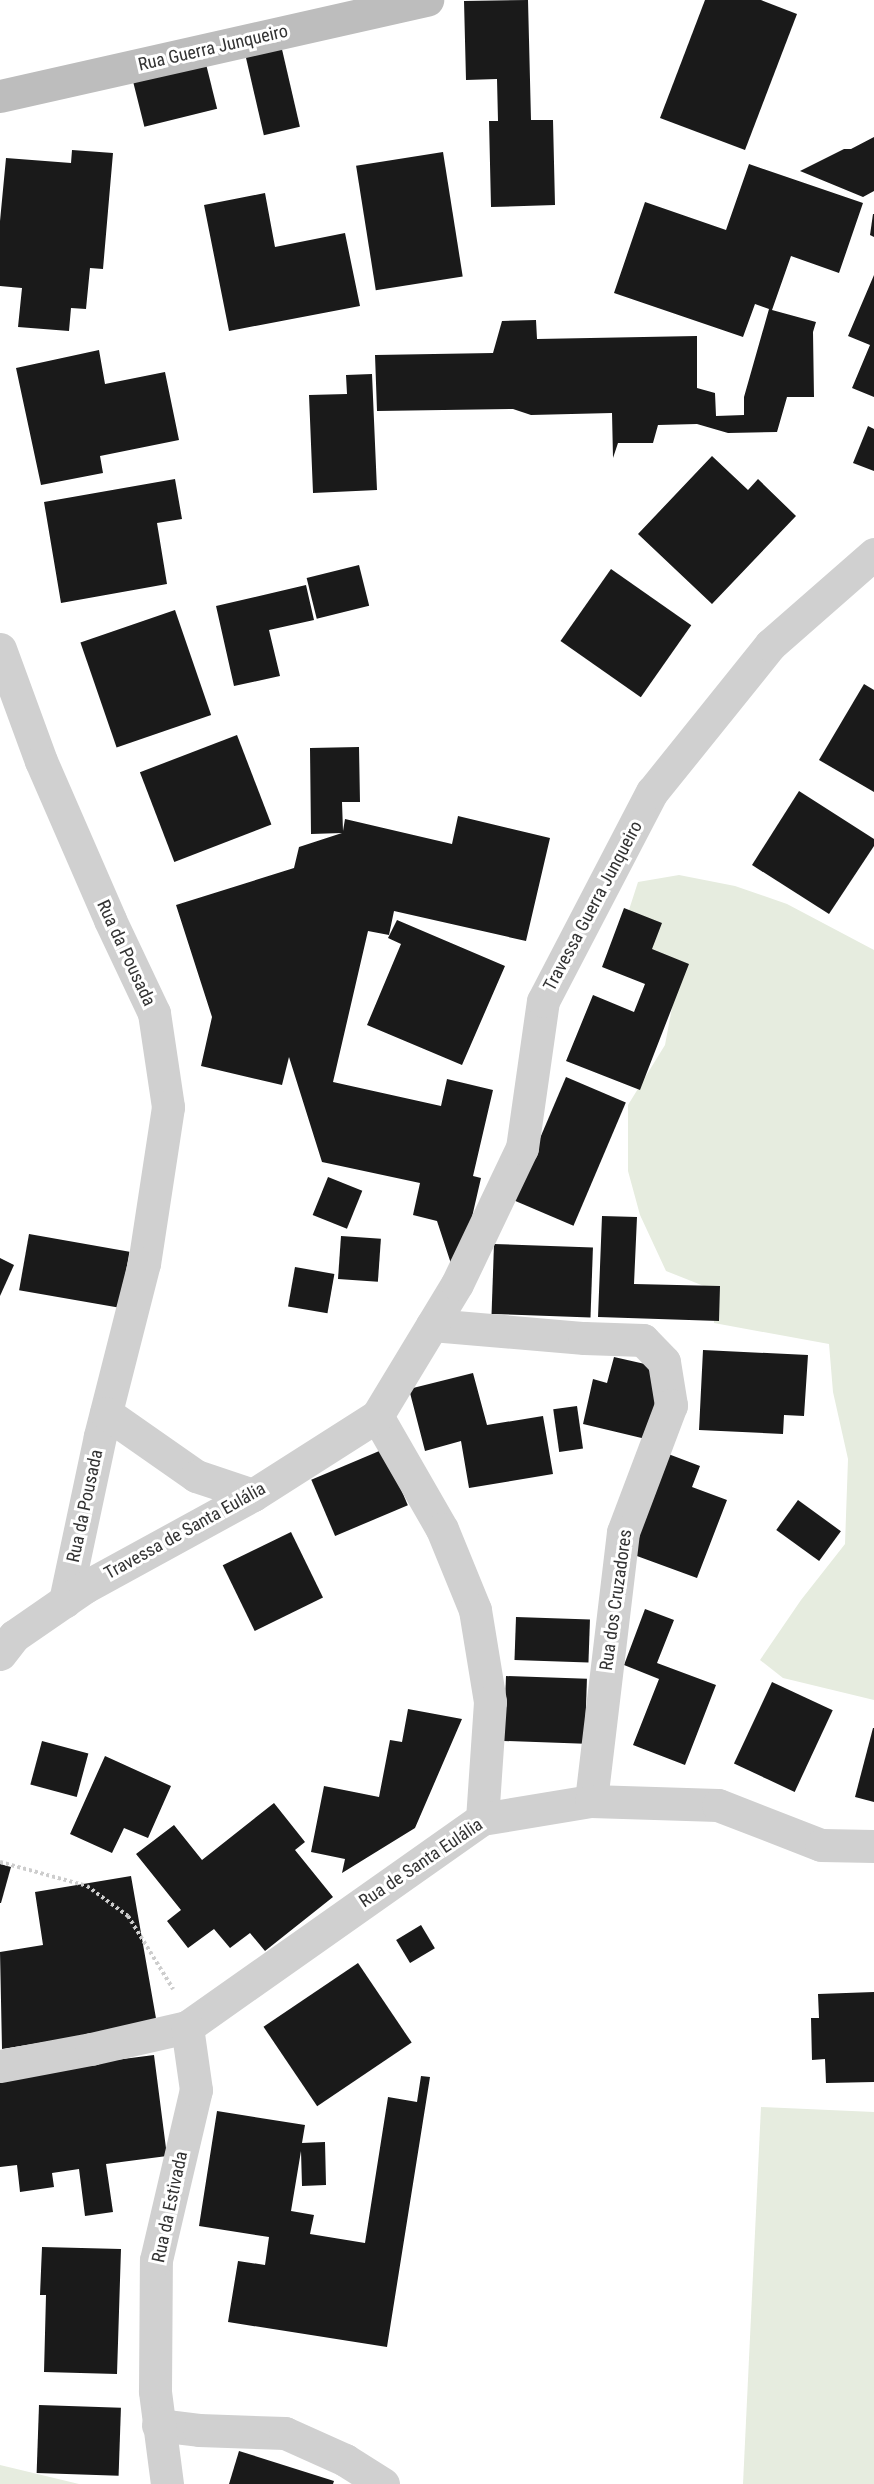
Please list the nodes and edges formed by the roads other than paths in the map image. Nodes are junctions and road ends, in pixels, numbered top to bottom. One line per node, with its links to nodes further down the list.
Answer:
1 (427, 0): 2 (street, Rua Guerra Junqueiro)
2 (0, 96)
3 (874, 554): 5 (street, Travessa Guerra Junqueiro)
4 (0, 649): 6 (street, Rua da Pousada)
5 (432, 1325): 7 (street, Travessa Guerra Junqueiro); 11 (street, Rua dos Cruzadores)
6 (106, 1413): 8 (street); 9 (street, Rua da Pousada)
7 (377, 1416): 8 (street, Travessa de Santa Eulália); 12 (street)
8 (254, 1495): 9 (street, Travessa de Santa Eulália)
9 (65, 1600): 10 (street, Travessa de Santa Eulália)
10 (0, 1654)
11 (591, 1801): 12 (street, Rua de Santa Eulália); 13 (street, Rua de Santa Eulália)
12 (482, 1819): 14 (street, Rua de Santa Eulália)
13 (874, 1846)
14 (187, 2027): 15 (street, Rua de Santa Eulália); 16 (street, Rua da Estivada)
15 (0, 2066)
16 (158, 2425): 17 (street, Rua da Estivada); 18 (street)
17 (167, 2484)
18 (383, 2484)

